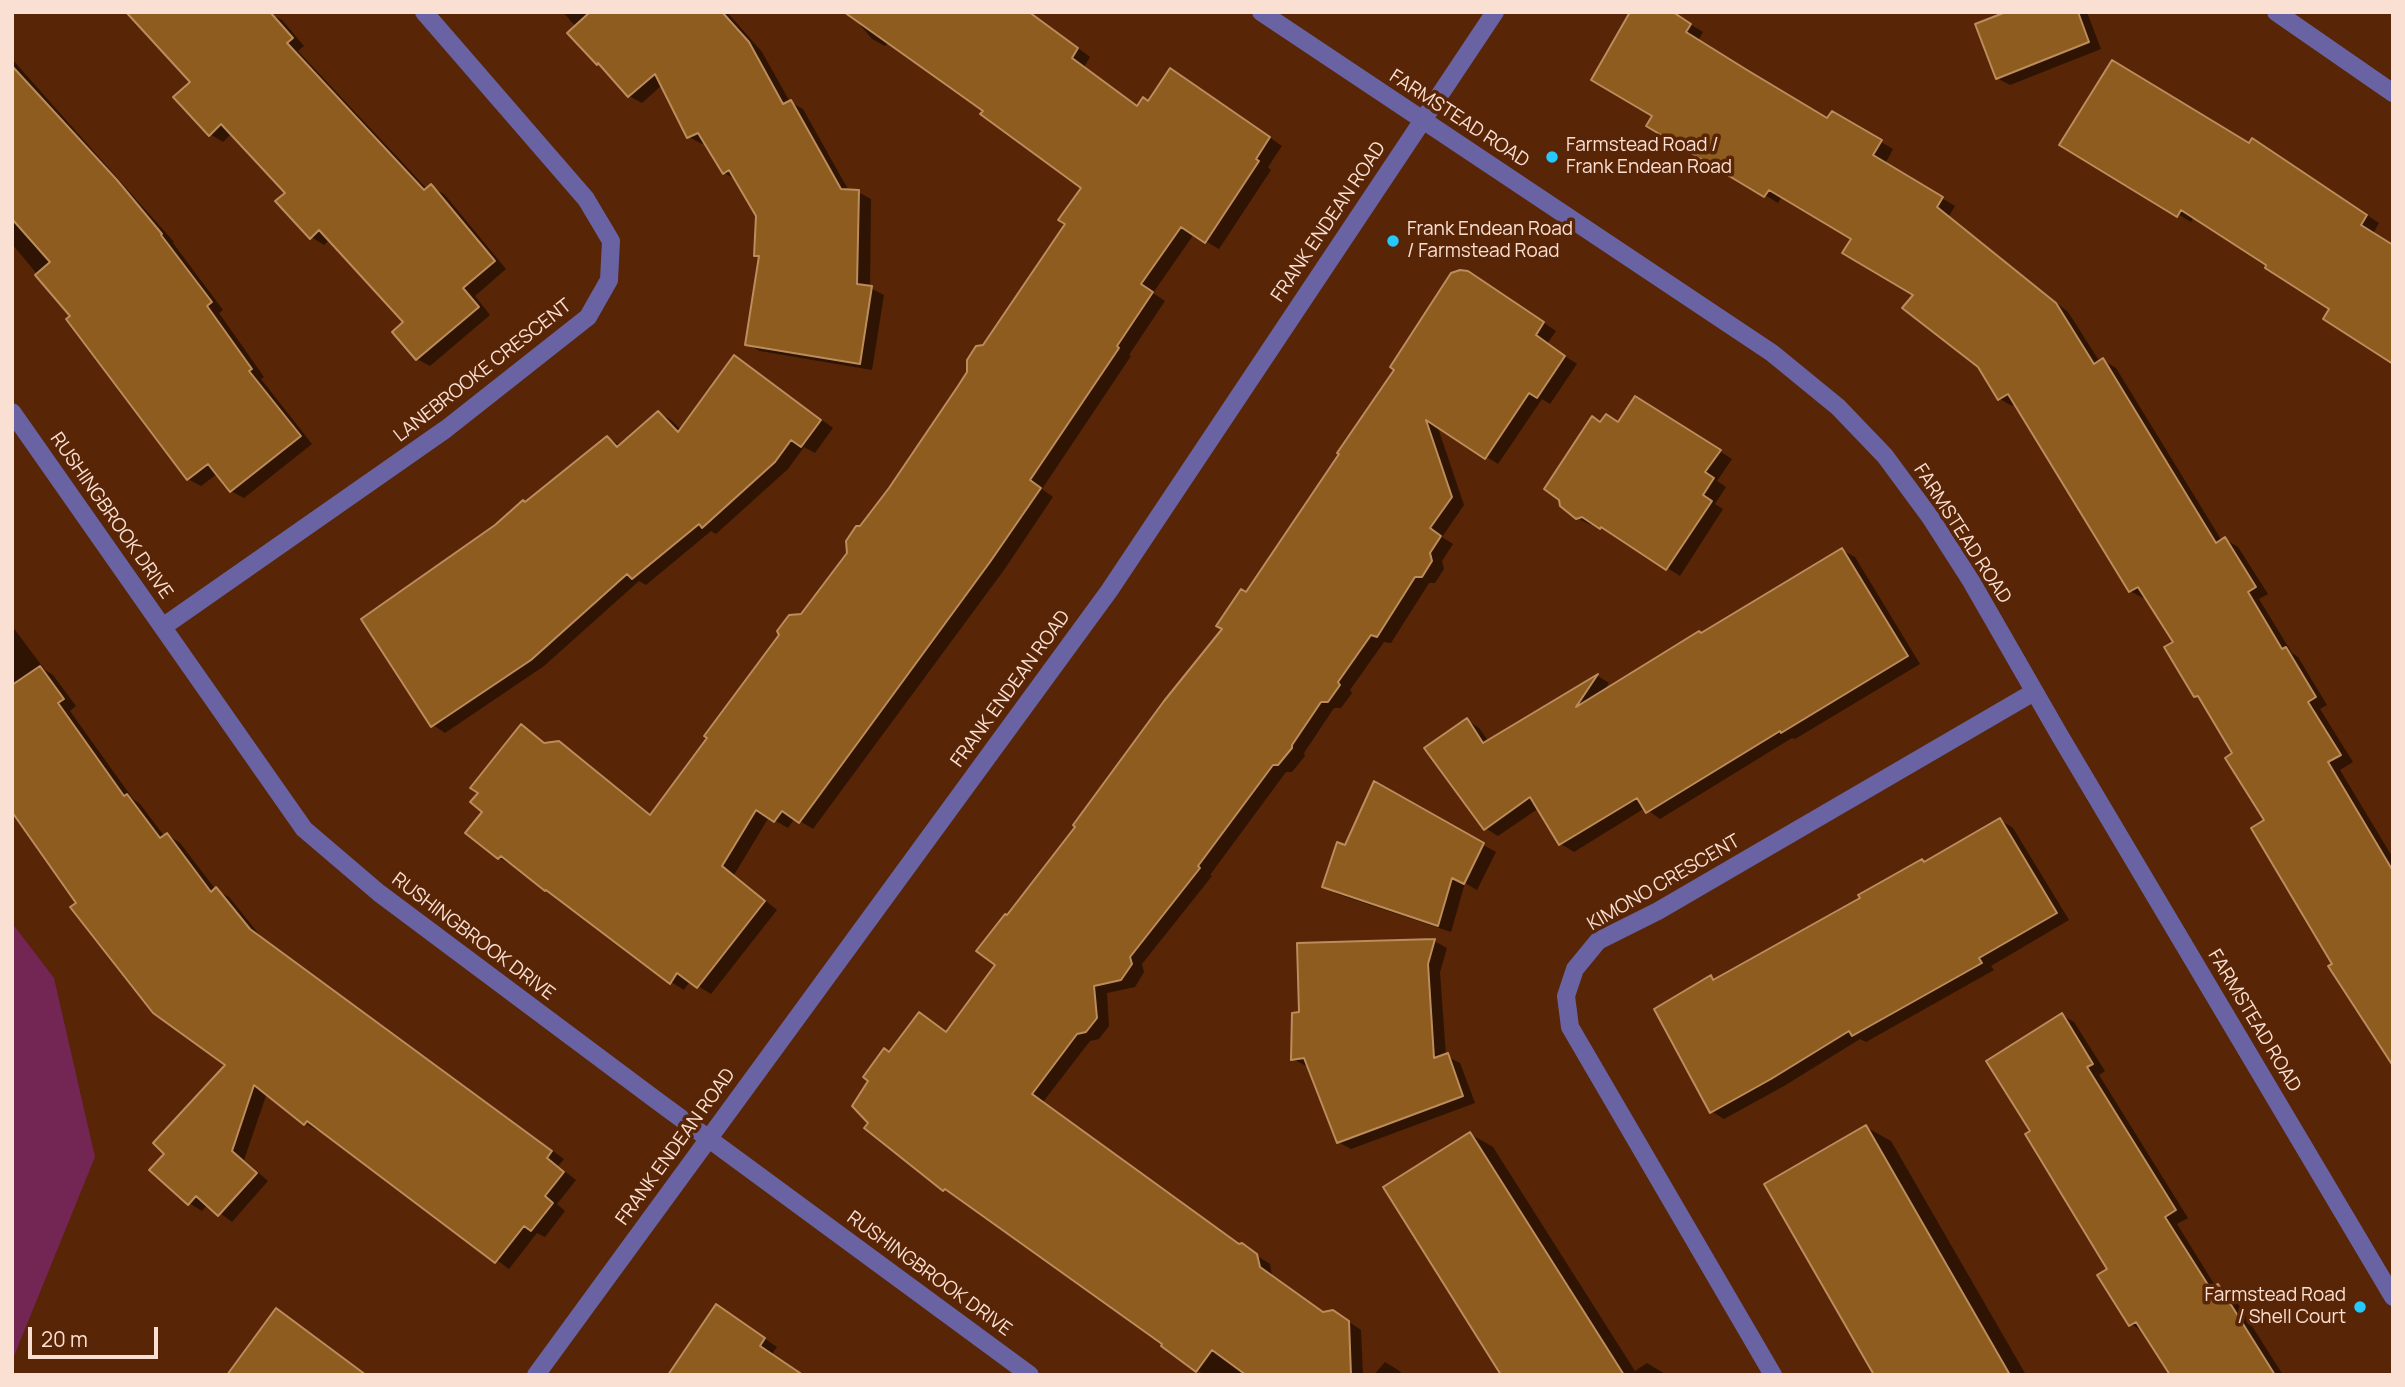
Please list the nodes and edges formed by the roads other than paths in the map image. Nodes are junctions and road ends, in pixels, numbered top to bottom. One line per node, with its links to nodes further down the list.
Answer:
1 (424, 12): 8 (street, LANEBROOKE CRESCENT)
2 (1261, 12): 6 (street, FARMSTEAD ROAD)
3 (1495, 12): 6 (street, FRANK ENDEAN ROAD)
4 (2276, 12): 5 (street)
5 (2393, 93)
6 (1423, 121): 9 (street, FARMSTEAD ROAD); 10 (street, FRANK ENDEAN ROAD)
7 (12, 412): 8 (street, RUSHINGBROOK DRIVE)
8 (164, 626): 10 (street, RUSHINGBROOK DRIVE)
9 (2035, 692): 11 (street, FARMSTEAD ROAD); 14 (street, KIMONO CRESCENT)
10 (709, 1138): 12 (street, FRANK ENDEAN ROAD); 13 (street, RUSHINGBROOK DRIVE)
11 (2393, 1297)
12 (536, 1375)
13 (1030, 1375)
14 (1773, 1375)

